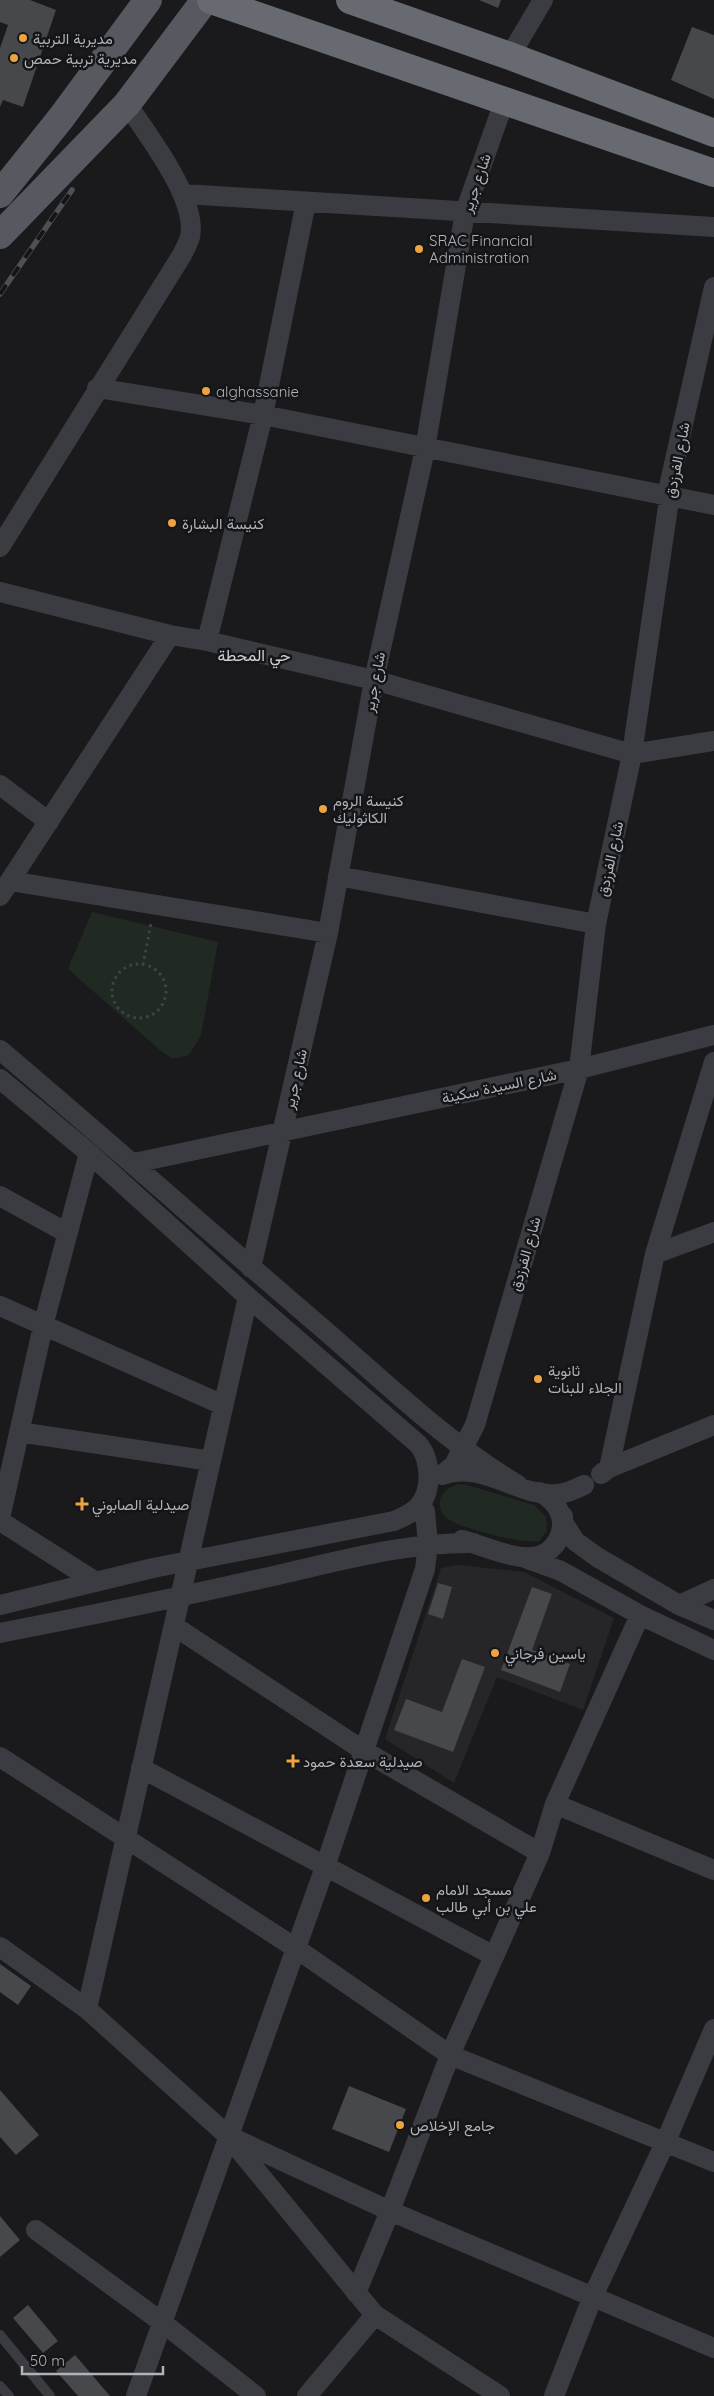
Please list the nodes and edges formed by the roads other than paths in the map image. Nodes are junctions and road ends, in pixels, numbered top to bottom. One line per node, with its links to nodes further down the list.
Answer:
1 (148, 0): 11 (main road)
2 (205, 0): 8 (main road)
3 (211, 0): 7 (highway)
4 (350, 0): 6 (highway)
5 (543, 0): 6 (street)
6 (510, 56): 9 (highway)
7 (505, 100): 10 (highway); 14 (street, شارع جرير)
8 (127, 104): 12 (street); 16 (main road)
9 (714, 133)
10 (714, 173)
11 (0, 194)
12 (184, 194): 13 (street); 19 (street)
13 (306, 202): 14 (street); 20 (street)
14 (465, 212): 15 (street); 21 (street, شارع جرير)
15 (714, 227)
16 (0, 235)
17 (714, 286): 18 (street, شارع الفرزدق)
18 (706, 363): 22 (street, شارع الفرزدق)
19 (97, 388): 20 (street); 24 (street)
20 (263, 415): 21 (street); 27 (street)
21 (425, 449): 22 (street); 28 (street, شارع جرير)
22 (668, 498): 23 (street); 30 (street, شارع الفرزدق)
23 (714, 507)
24 (0, 547)
25 (0, 592): 26 (street)
26 (170, 635): 27 (street); 32 (street)
27 (208, 641): 28 (street)
28 (374, 680): 30 (street); 33 (street, شارع جرير)
29 (714, 740): 30 (street)
30 (632, 754): 35 (street, شارع الفرزدق)
31 (0, 785): 32 (street)
32 (49, 822): 34 (street)
33 (338, 876): 35 (street); 36 (street, شارع جرير)
34 (5, 888): 36 (street)
35 (596, 924): 40 (street, شارع الفرزدق)
36 (328, 933): 42 (street, شارع جرير)
37 (714, 1035): 40 (street, شارع السيدة سكينة)
38 (0, 1050): 44 (street)
39 (714, 1062): 48 (street)
40 (579, 1069): 42 (street, شارع السيدة سكينة); 54 (street, شارع الفرزدق)
41 (0, 1079): 43 (street)
42 (283, 1132): 44 (street, شارع السيدة سكينة); 49 (street, شارع جرير)
43 (89, 1153): 47 (street); 50 (street)
44 (134, 1164): 49 (street)
45 (0, 1196): 47 (street)
46 (714, 1232): 48 (street)
47 (67, 1233): 52 (street)
48 (655, 1254): 59 (street)
49 (251, 1268): 57 (street)
50 (248, 1297): 53 (street); 65 (street)
51 (0, 1306): 52 (street)
52 (43, 1326): 53 (street); 56 (street)
53 (223, 1405): 58 (street)
54 (475, 1425): 57 (street); 60 (street)
55 (714, 1425): 59 (street)
56 (19, 1432): 58 (street); 66 (street)
57 (464, 1450): 60 (street); 61 (street)
58 (211, 1460): 71 (street)
59 (609, 1468): 63 (street)
60 (491, 1470): 62 (street)
61 (442, 1475): 62 (street); 65 (street)
62 (518, 1486): 64 (street)
63 (584, 1486): 64 (street); 67 (street)
64 (540, 1492): 67 (street)
65 (425, 1503): 68 (street); 69 (street); 71 (street)
66 (0, 1520): 73 (street)
67 (562, 1522): 70 (street); 77 (street)
68 (468, 1543): 69 (street); 70 (street); 72 (street)
69 (428, 1544): 72 (street); 75 (street)
70 (520, 1556): 78 (street)
71 (188, 1562): 73 (street); 75 (street)
72 (425, 1569): 83 (street)
73 (96, 1582): 76 (street)
74 (714, 1589): 77 (street)
75 (181, 1597): 80 (street); 81 (street)
76 (0, 1605)
77 (679, 1606): 79 (street)
78 (640, 1615): 82 (street); 86 (street)
79 (714, 1620)
80 (174, 1626): 83 (street); 85 (street)
81 (0, 1633)
82 (714, 1650)
83 (364, 1751): 88 (street); 89 (street)
84 (0, 1757): 87 (street)
85 (141, 1768): 87 (street); 89 (street)
86 (555, 1804): 88 (street); 90 (street)
87 (124, 1837): 92 (street); 94 (street)
88 (540, 1853): 93 (street)
89 (325, 1867): 92 (street); 93 (street)
90 (714, 1870)
91 (0, 1947): 94 (street)
92 (294, 1948): 96 (street); 97 (street)
93 (494, 1956): 96 (street)
94 (87, 2009): 97 (street)
95 (714, 2029): 98 (street)
96 (450, 2055): 98 (street); 100 (street)
97 (227, 2136): 100 (street); 102 (street); 105 (street)
98 (665, 2143): 99 (street); 103 (street)
99 (714, 2162)
100 (390, 2211): 102 (street); 103 (street)
101 (36, 2230): 105 (street)
102 (356, 2293): 104 (street)
103 (593, 2296): 107 (street); 115 (street)
104 (375, 2315): 113 (street); 114 (street)
105 (163, 2323): 111 (street); 112 (street)
106 (0, 2335): 110 (lane)
107 (714, 2348)
108 (0, 2386): 109 (lane)
109 (9, 2396)
110 (50, 2396)
111 (136, 2396)
112 (256, 2396)
113 (307, 2396)
114 (500, 2396)
115 (554, 2396)

